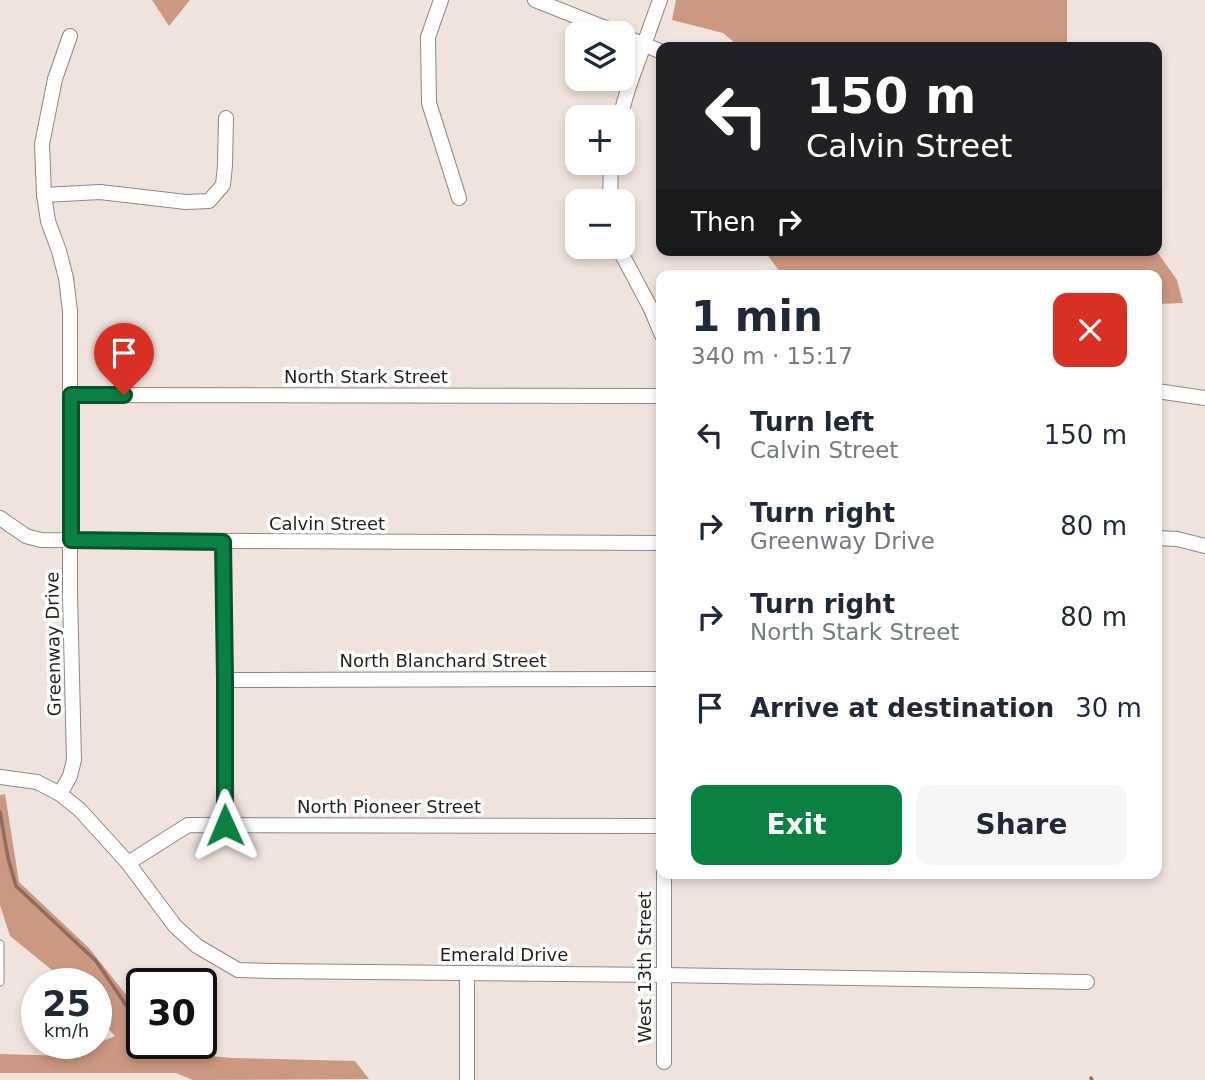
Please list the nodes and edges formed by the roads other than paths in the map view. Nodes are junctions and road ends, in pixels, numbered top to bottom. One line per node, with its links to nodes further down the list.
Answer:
1 (441, 0): 12 (street)
2 (535, 0): 4 (street)
3 (660, 0): 7 (street)
4 (588, 21)
5 (70, 36): 11 (street, Greenway Drive)
6 (635, 41): 7 (street)
7 (644, 44): 8 (street); 9 (street)
8 (656, 49)
9 (623, 105)
10 (226, 118): 11 (street)
11 (44, 195): 16 (street, Greenway Drive)
12 (459, 198)
13 (624, 259): 14 (street)
14 (656, 321)
15 (1162, 392): 18 (street)
16 (71, 395): 17 (street, North Stark Street); 21 (street, Greenway Drive)
17 (656, 396)
18 (1205, 398)
19 (0, 518): 21 (street, Calvin Street)
20 (1162, 538): 24 (street)
21 (71, 540): 22 (street, Calvin Street); 28 (street, Greenway Drive)
22 (223, 542): 23 (street, Calvin Street); 26 (street)
23 (656, 543)
24 (1205, 546)
25 (656, 679): 26 (street, North Blanchard Street)
26 (225, 680): 29 (street)
27 (0, 777): 28 (street, Emerald Drive)
28 (60, 794): 31 (street, Emerald Drive)
29 (225, 825): 30 (street, North Pioneer Street); 31 (street, North Pioneer Street)
30 (656, 826)
31 (128, 863): 34 (street, Emerald Drive)
32 (664, 879): 35 (street, West 13th Street)
33 (0, 944): 36 (lane)
34 (467, 973): 35 (street, Emerald Drive); 39 (street)
35 (664, 975): 37 (street, Emerald Drive); 38 (street, West 13th Street)
36 (0, 982)
37 (1087, 982)
38 (664, 1062)
39 (467, 1080)

